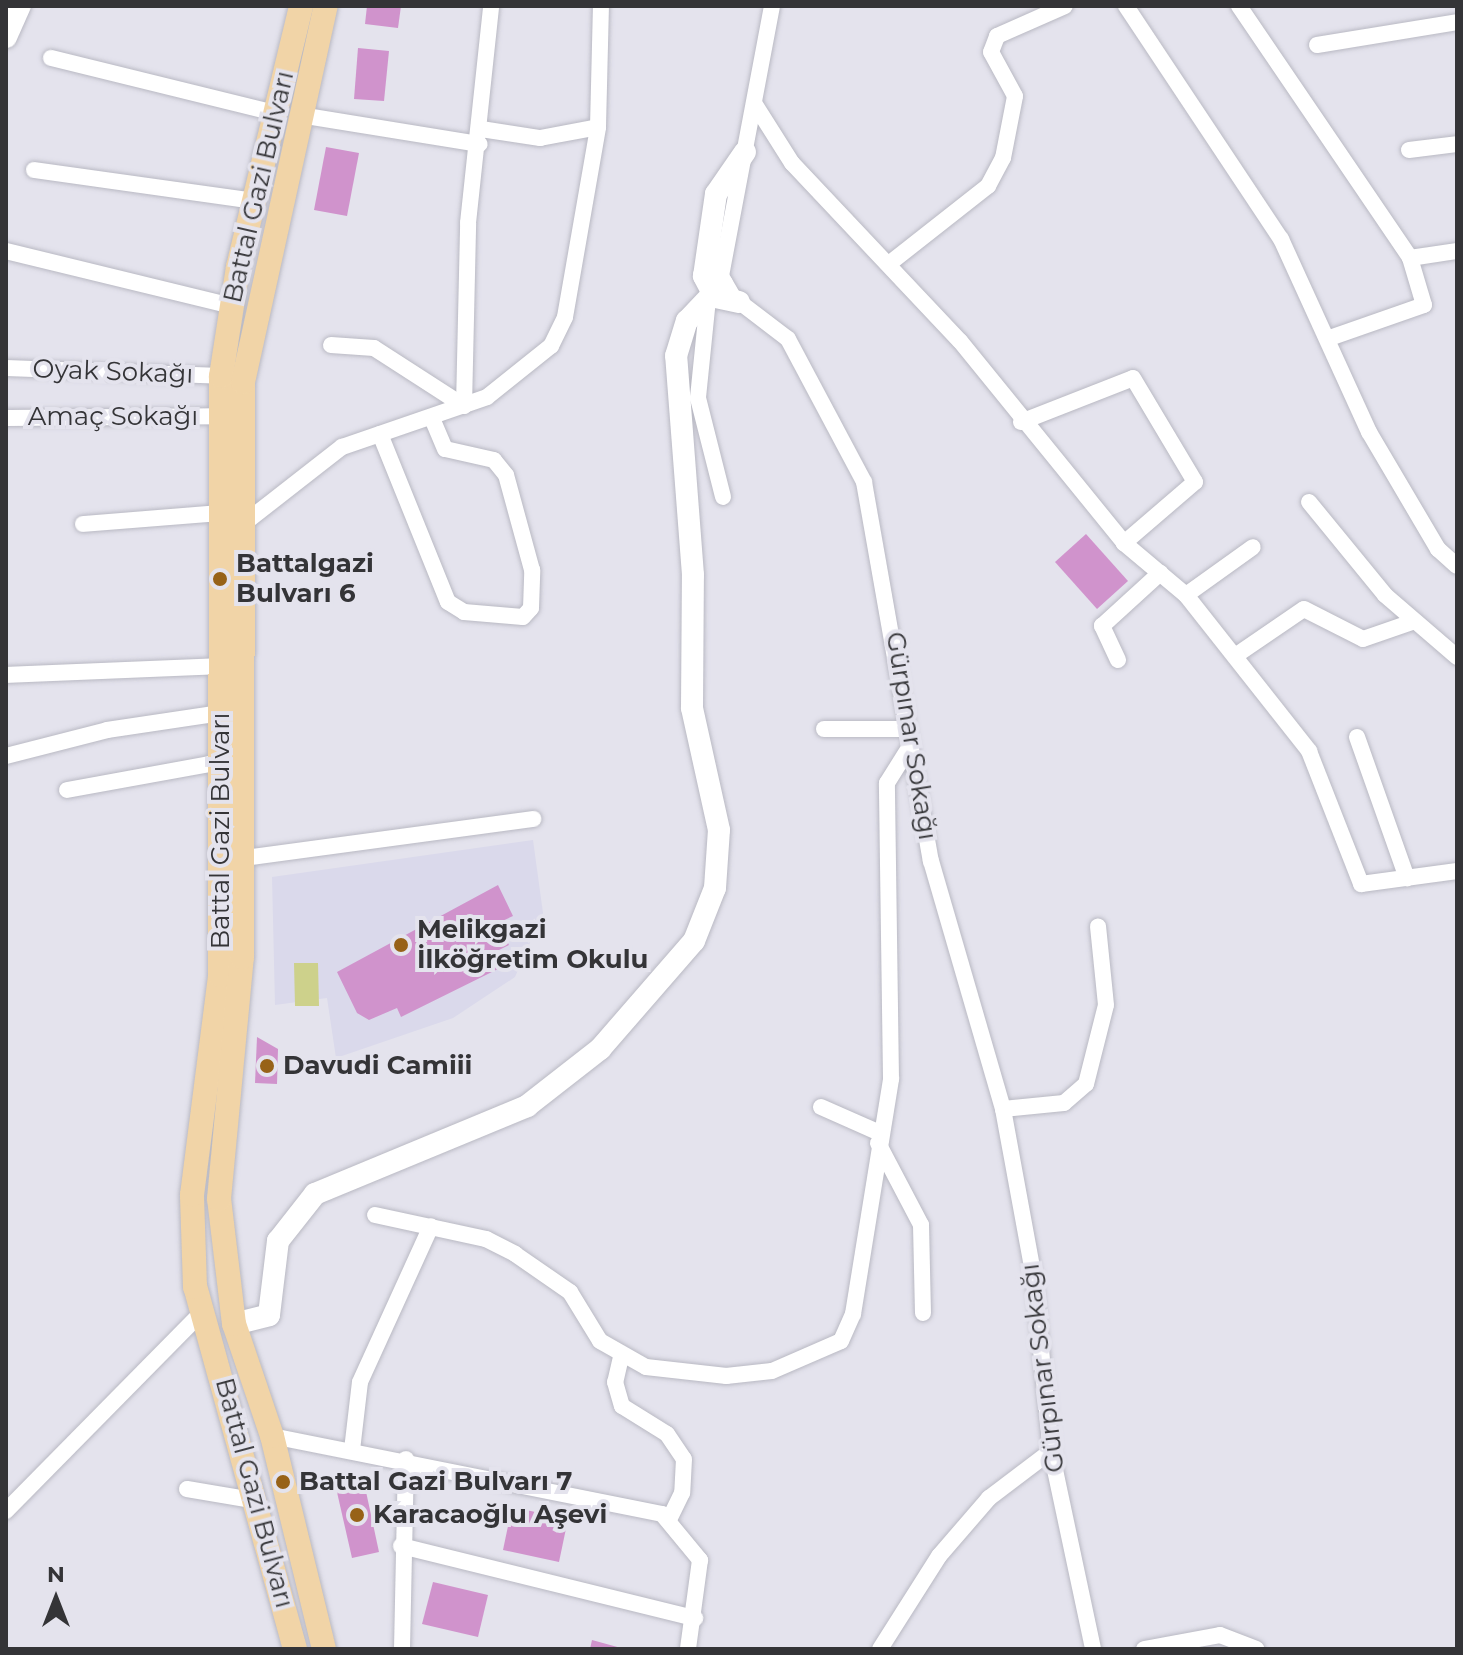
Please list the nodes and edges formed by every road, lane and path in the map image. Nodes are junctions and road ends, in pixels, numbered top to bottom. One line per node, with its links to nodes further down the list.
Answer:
1 (20, 6): 13 (street)
2 (301, 6): 17 (main road, Battal Gazi Bulvarı)
3 (326, 6): 18 (main road, Battal Gazi Bulvarı)
4 (491, 6): 20 (street)
5 (601, 6): 19 (street)
6 (772, 6): 16 (street)
7 (1065, 6): 29 (street)
8 (1126, 6): 33 (street)
9 (1239, 6): 28 (street)
10 (1430, 6): 12 (street)
11 (1457, 22): 12 (street)
12 (1434, 23): 14 (street)
13 (6, 37)
14 (1317, 45)
15 (51, 58): 17 (street)
16 (754, 103): 23 (street); 29 (street)
17 (275, 113): 25 (main road, Battal Gazi Bulvarı)
18 (300, 115): 20 (street); 47 (main road, Battal Gazi Bulvarı)
19 (598, 127): 20 (street); 37 (street)
20 (481, 136): 37 (street)
21 (1457, 144): 22 (street)
22 (1409, 150)
23 (745, 152): 30 (street)
24 (34, 170): 25 (street)
25 (254, 201): 32 (main road, Battal Gazi Bulvarı)
26 (6, 251): 32 (street)
27 (1457, 251): 28 (street)
28 (1410, 258): 33 (street)
29 (890, 263): 41 (street)
30 (716, 287): 31 (street); 43 (street); 79 (street)
31 (739, 302): 61 (street, Gürpınar Sokağı)
32 (232, 306): 36 (main road, Battal Gazi Bulvarı)
33 (1330, 338): 50 (street)
34 (331, 345): 37 (street)
35 (6, 368): 36 (street, Oyak Sokağı)
36 (221, 376): 38 (main road, Battal Gazi Bulvarı)
37 (464, 406): 40 (street)
38 (219, 416): 39 (street, Amaç Sokağı); 45 (main road, Battal Gazi Bulvarı)
39 (6, 418)
40 (432, 418): 42 (street); 42 (street)
41 (1021, 422): 48 (street); 48 (street)
42 (380, 434): 47 (street)
43 (723, 497)
44 (1309, 502): 53 (street)
45 (219, 513): 46 (street); 57 (main road, Battal Gazi Bulvarı)
46 (83, 524)
47 (242, 525): 68 (main road, Battal Gazi Bulvarı)
48 (1124, 543): 51 (street)
49 (1253, 547): 52 (street)
50 (1457, 566)
51 (1160, 573): 52 (street); 56 (street)
52 (1186, 595): 54 (street)
53 (1412, 622): 54 (street); 55 (street)
54 (1235, 656): 70 (street)
55 (1457, 657)
56 (1118, 660)
57 (221, 666): 58 (street); 59 (main road, Battal Gazi Bulvarı)
58 (6, 675)
59 (221, 713): 64 (street); 65 (main road, Battal Gazi Bulvarı)
60 (824, 729): 61 (street)
61 (906, 729): 63 (street, Gürpınar Sokağı)
62 (1357, 737): 70 (street)
63 (908, 750): 73 (street, Gürpınar Sokağı); 74 (street)
64 (6, 756)
65 (221, 762): 66 (street); 77 (main road, Battal Gazi Bulvarı)
66 (67, 790)
67 (533, 819): 68 (street)
68 (244, 858): 79 (main road, Battal Gazi Bulvarı)
69 (1457, 871): 70 (street)
70 (1407, 878)
71 (1098, 926): 73 (street)
72 (821, 1107): 74 (street)
73 (1003, 1109): 83 (street, Gürpınar Sokağı)
74 (879, 1138): 78 (street); 80 (street)
75 (375, 1215): 76 (street)
76 (431, 1226): 80 (street); 82 (street)
77 (203, 1311): 86 (main road, Battal Gazi Bulvarı); 87 (street)
78 (923, 1313)
79 (234, 1324): 81 (main road, Battal Gazi Bulvarı)
80 (621, 1357): 88 (street)
81 (272, 1436): 82 (street); 92 (main road, Battal Gazi Bulvarı)
82 (352, 1450): 84 (street)
83 (1051, 1451): 95 (street); 96 (street, Gürpınar Sokağı)
84 (406, 1459): 88 (street); 89 (street)
85 (187, 1489): 86 (street)
86 (258, 1501): 91 (main road, Battal Gazi Bulvarı)
87 (6, 1511)
88 (669, 1520): 90 (street)
89 (401, 1546): 90 (street); 93 (street)
90 (695, 1618): 94 (street)
91 (295, 1649)
92 (324, 1649)
93 (402, 1649)
94 (688, 1649)
95 (880, 1649)
96 (1093, 1649)
97 (1144, 1649): 98 (street)
98 (1256, 1649)

